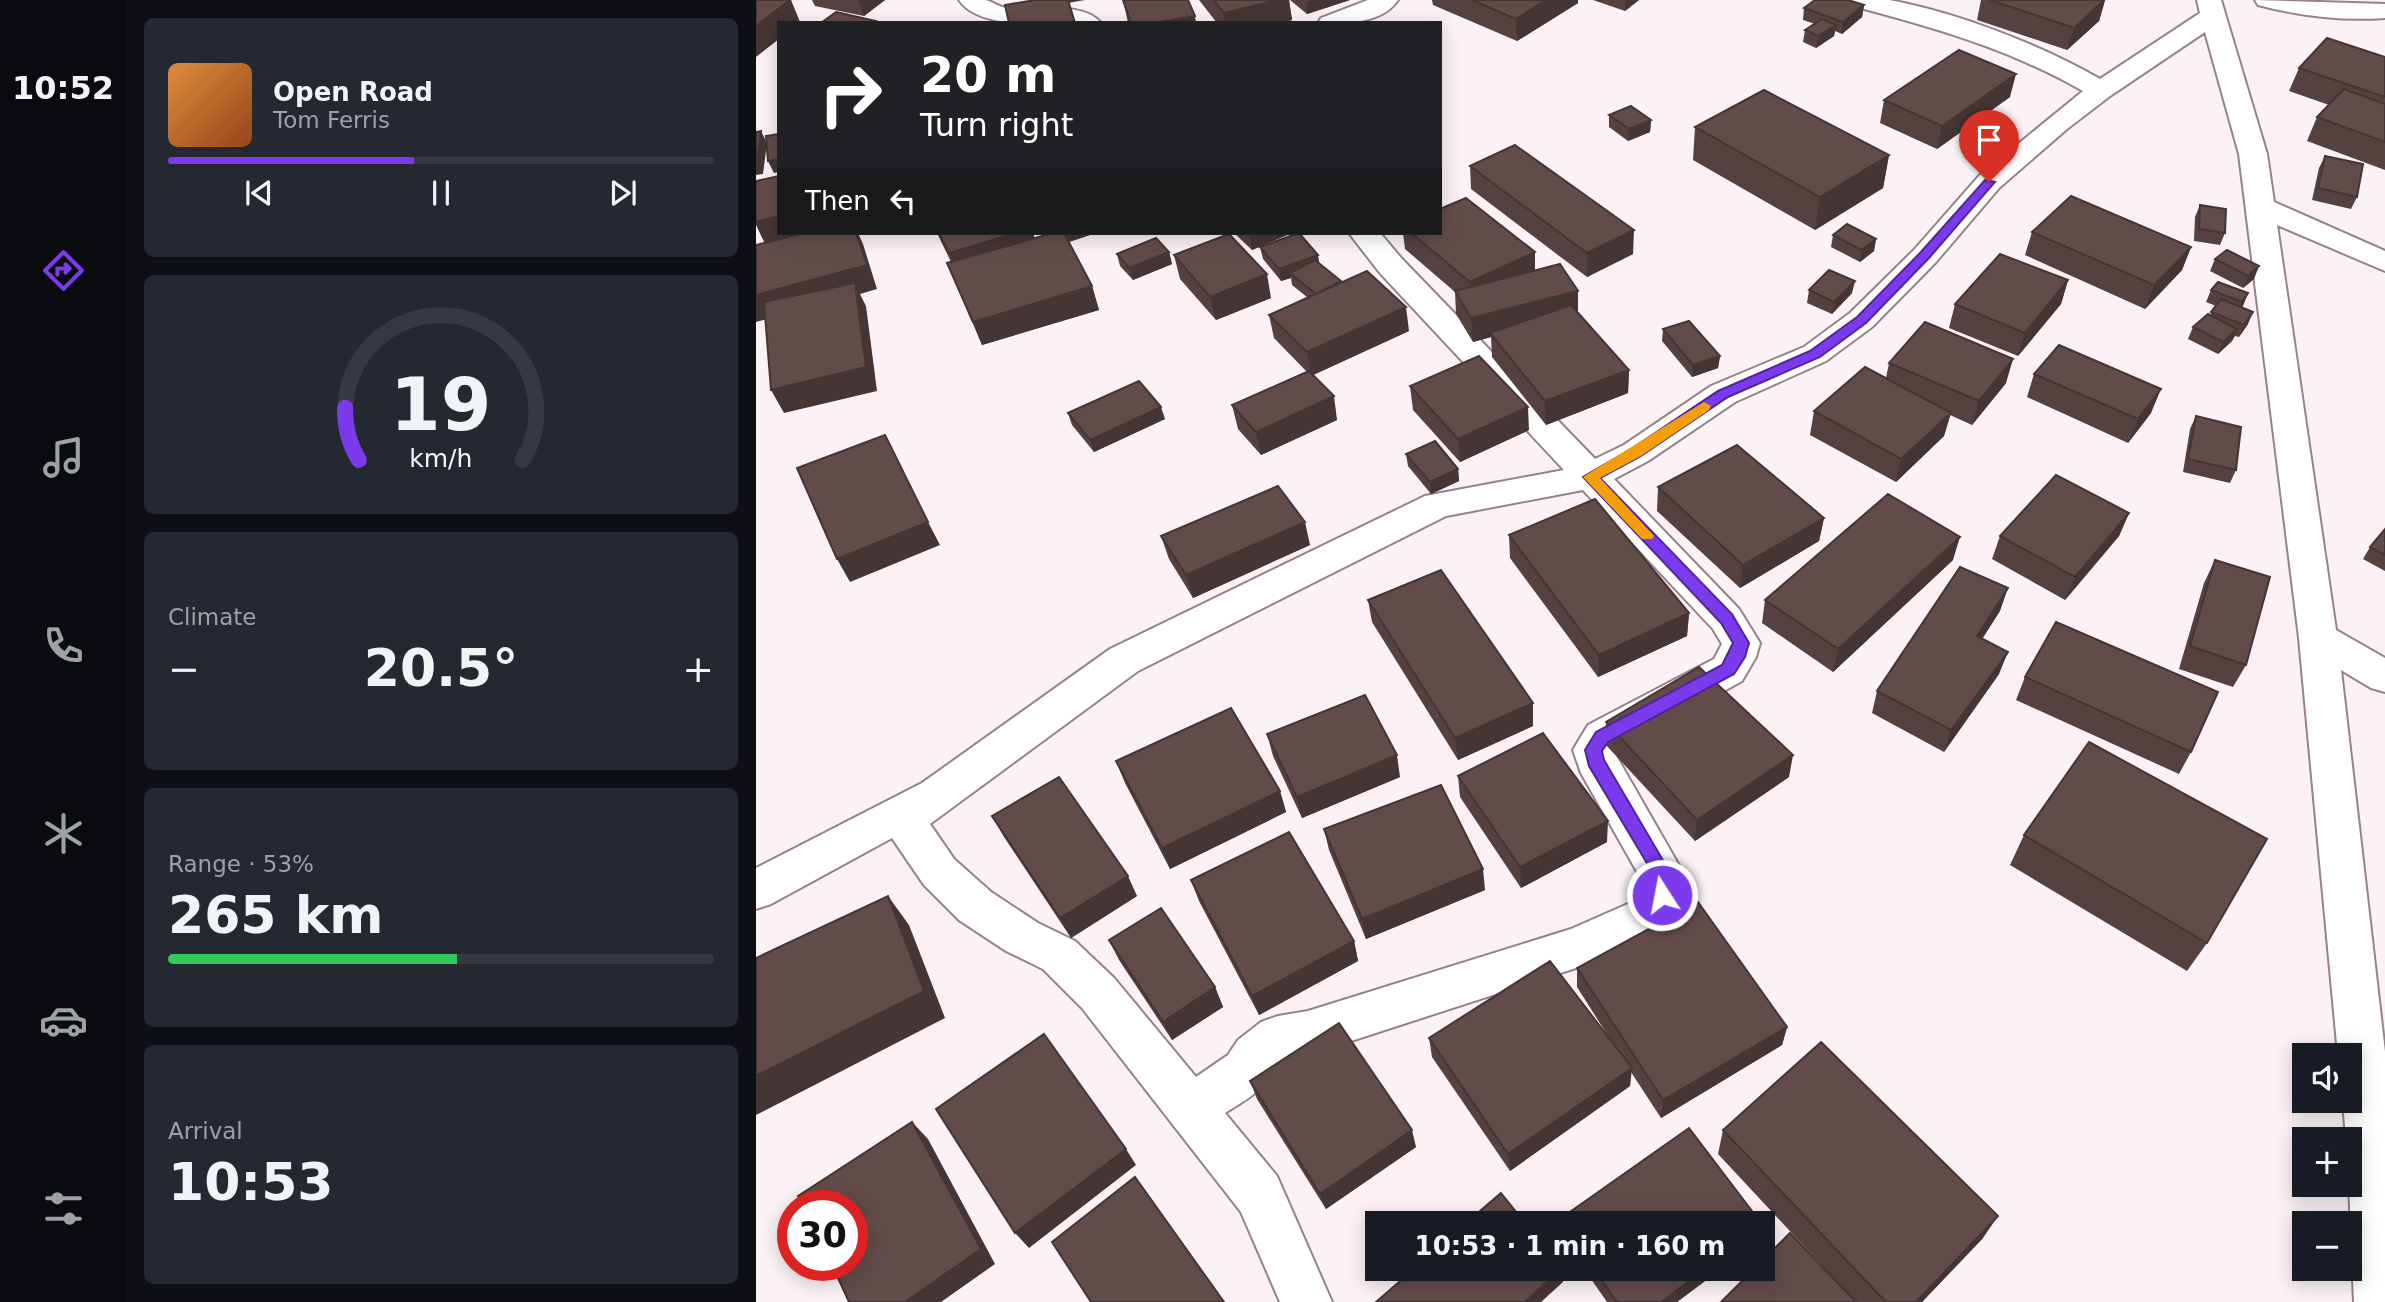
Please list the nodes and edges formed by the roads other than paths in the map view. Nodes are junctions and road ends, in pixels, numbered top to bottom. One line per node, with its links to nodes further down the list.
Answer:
1 (971, 0): 7 (street)
2 (1385, 0): 8 (street)
3 (1858, 0): 9 (street)
4 (2267, 0): 6 (street)
5 (2211, 8): 9 (street); 10 (street)
6 (2385, 10)
7 (1086, 21)
8 (1336, 21)
9 (2101, 90): 13 (street)
10 (2259, 206): 12 (street); 14 (street)
11 (1366, 235): 13 (street)
12 (2385, 262)
13 (1590, 477): 16 (street); 18 (street)
14 (2318, 638): 15 (street); 20 (street)
15 (2385, 677)
16 (944, 789): 17 (street); 18 (street)
17 (756, 890)
18 (1191, 1109): 19 (street)
19 (1306, 1302)
20 (2380, 1302)

